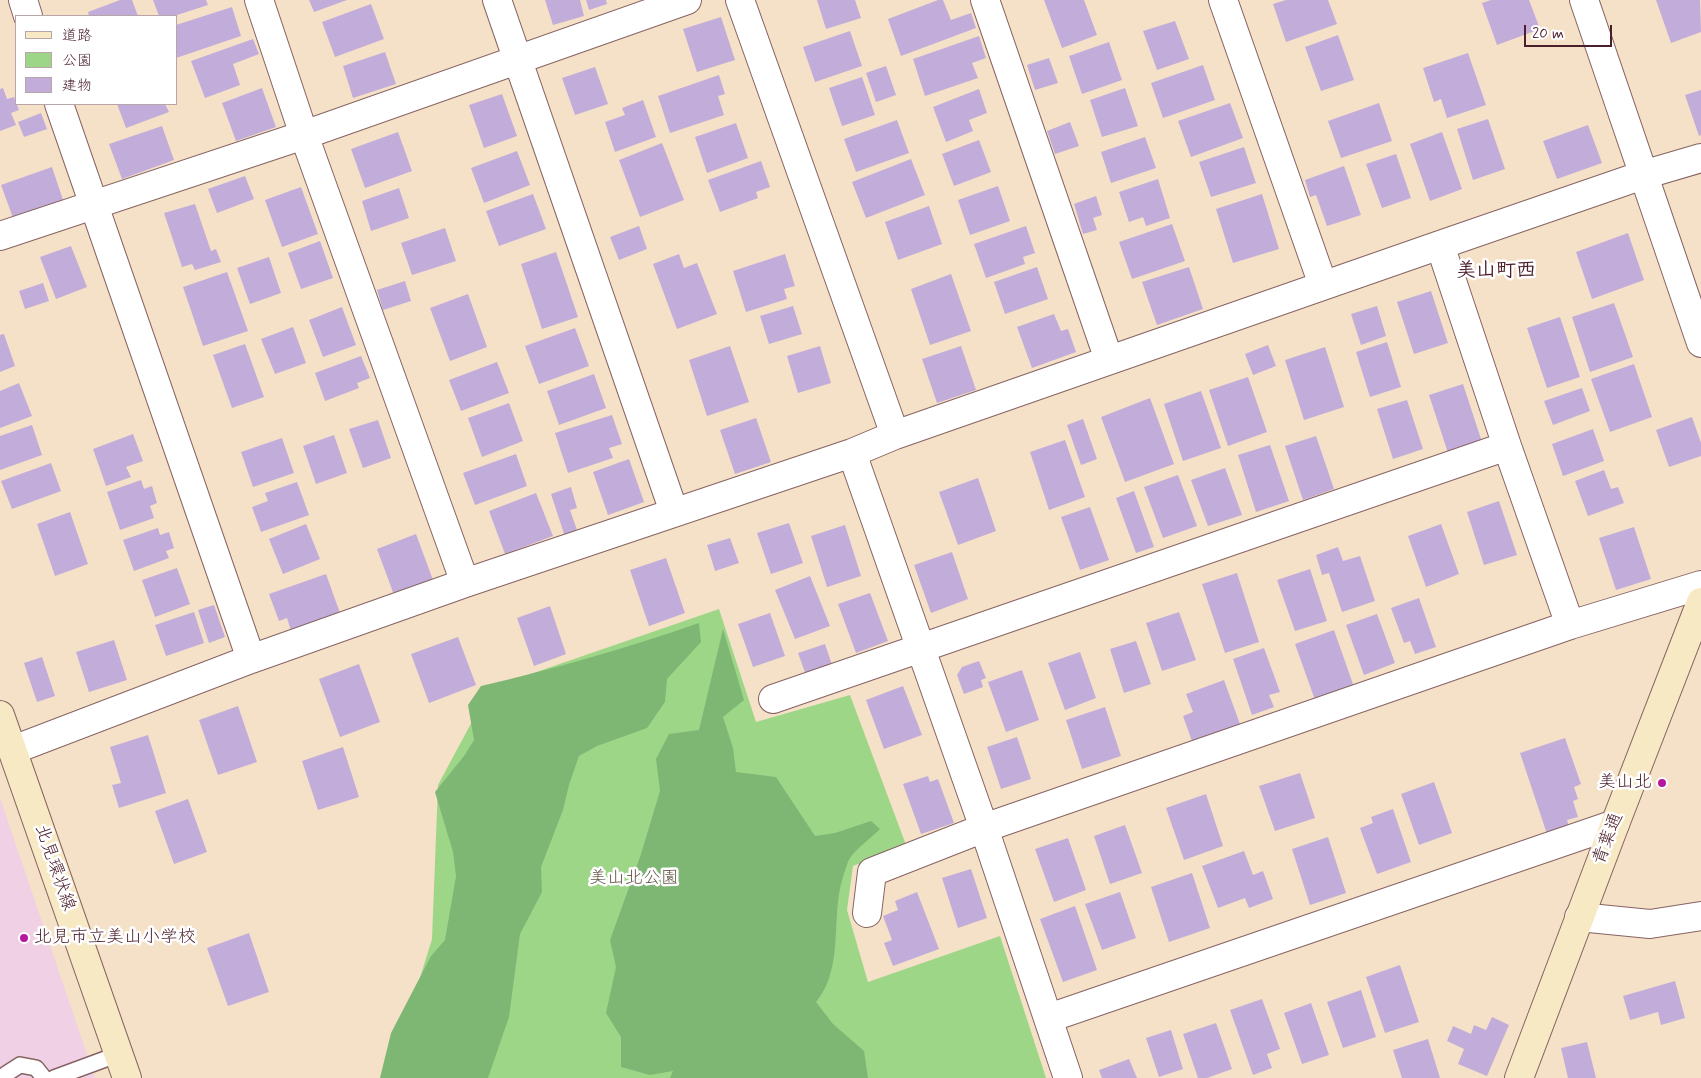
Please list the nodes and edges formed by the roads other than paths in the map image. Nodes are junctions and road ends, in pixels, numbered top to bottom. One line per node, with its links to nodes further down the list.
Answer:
1 (23, 0): 9 (street)
2 (259, 0): 12 (street)
3 (497, 0): 10 (street)
4 (687, 0): 10 (street)
5 (740, 0): 21 (street)
6 (985, 0): 20 (street)
7 (1223, 0): 18 (street)
8 (1584, 0): 14 (street)
9 (28, 15)
10 (518, 60): 12 (street); 24 (street)
11 (58, 105): 15 (street)
12 (304, 135): 15 (street); 25 (street)
13 (1701, 158): 14 (street)
14 (1643, 175): 17 (street); 19 (street)
15 (94, 205): 16 (street); 30 (street)
16 (0, 236)
17 (1440, 245): 18 (street); 22 (street)
18 (1323, 285): 20 (street)
19 (1701, 343)
20 (1109, 360): 21 (street)
21 (895, 435): 23 (street)
22 (1507, 446): 28 (street); 29 (street)
23 (852, 453): 24 (street); 29 (street)
24 (674, 512): 25 (street)
25 (465, 583): 30 (street)
26 (1701, 585): 28 (street)
27 (1701, 602): 34 (street, 青葉通)
28 (1570, 625): 35 (street)
29 (921, 649): 31 (street); 35 (street)
30 (251, 659): 33 (street)
31 (773, 699)
32 (0, 715): 33 (street, 北見環状線)
33 (13, 750): 40 (street, 北見環状線)
34 (1615, 824): 38 (street, 青葉通); 39 (street)
35 (984, 828): 36 (street); 39 (street)
36 (867, 913)
37 (1701, 916): 38 (street)
38 (1579, 917): 45 (street, 青葉通)
39 (1049, 1018): 44 (street)
40 (123, 1066): 43 (lane)
41 (4, 1078): 42 (lane)
42 (44, 1078)
43 (54, 1078)
44 (1068, 1078)
45 (1519, 1078)

